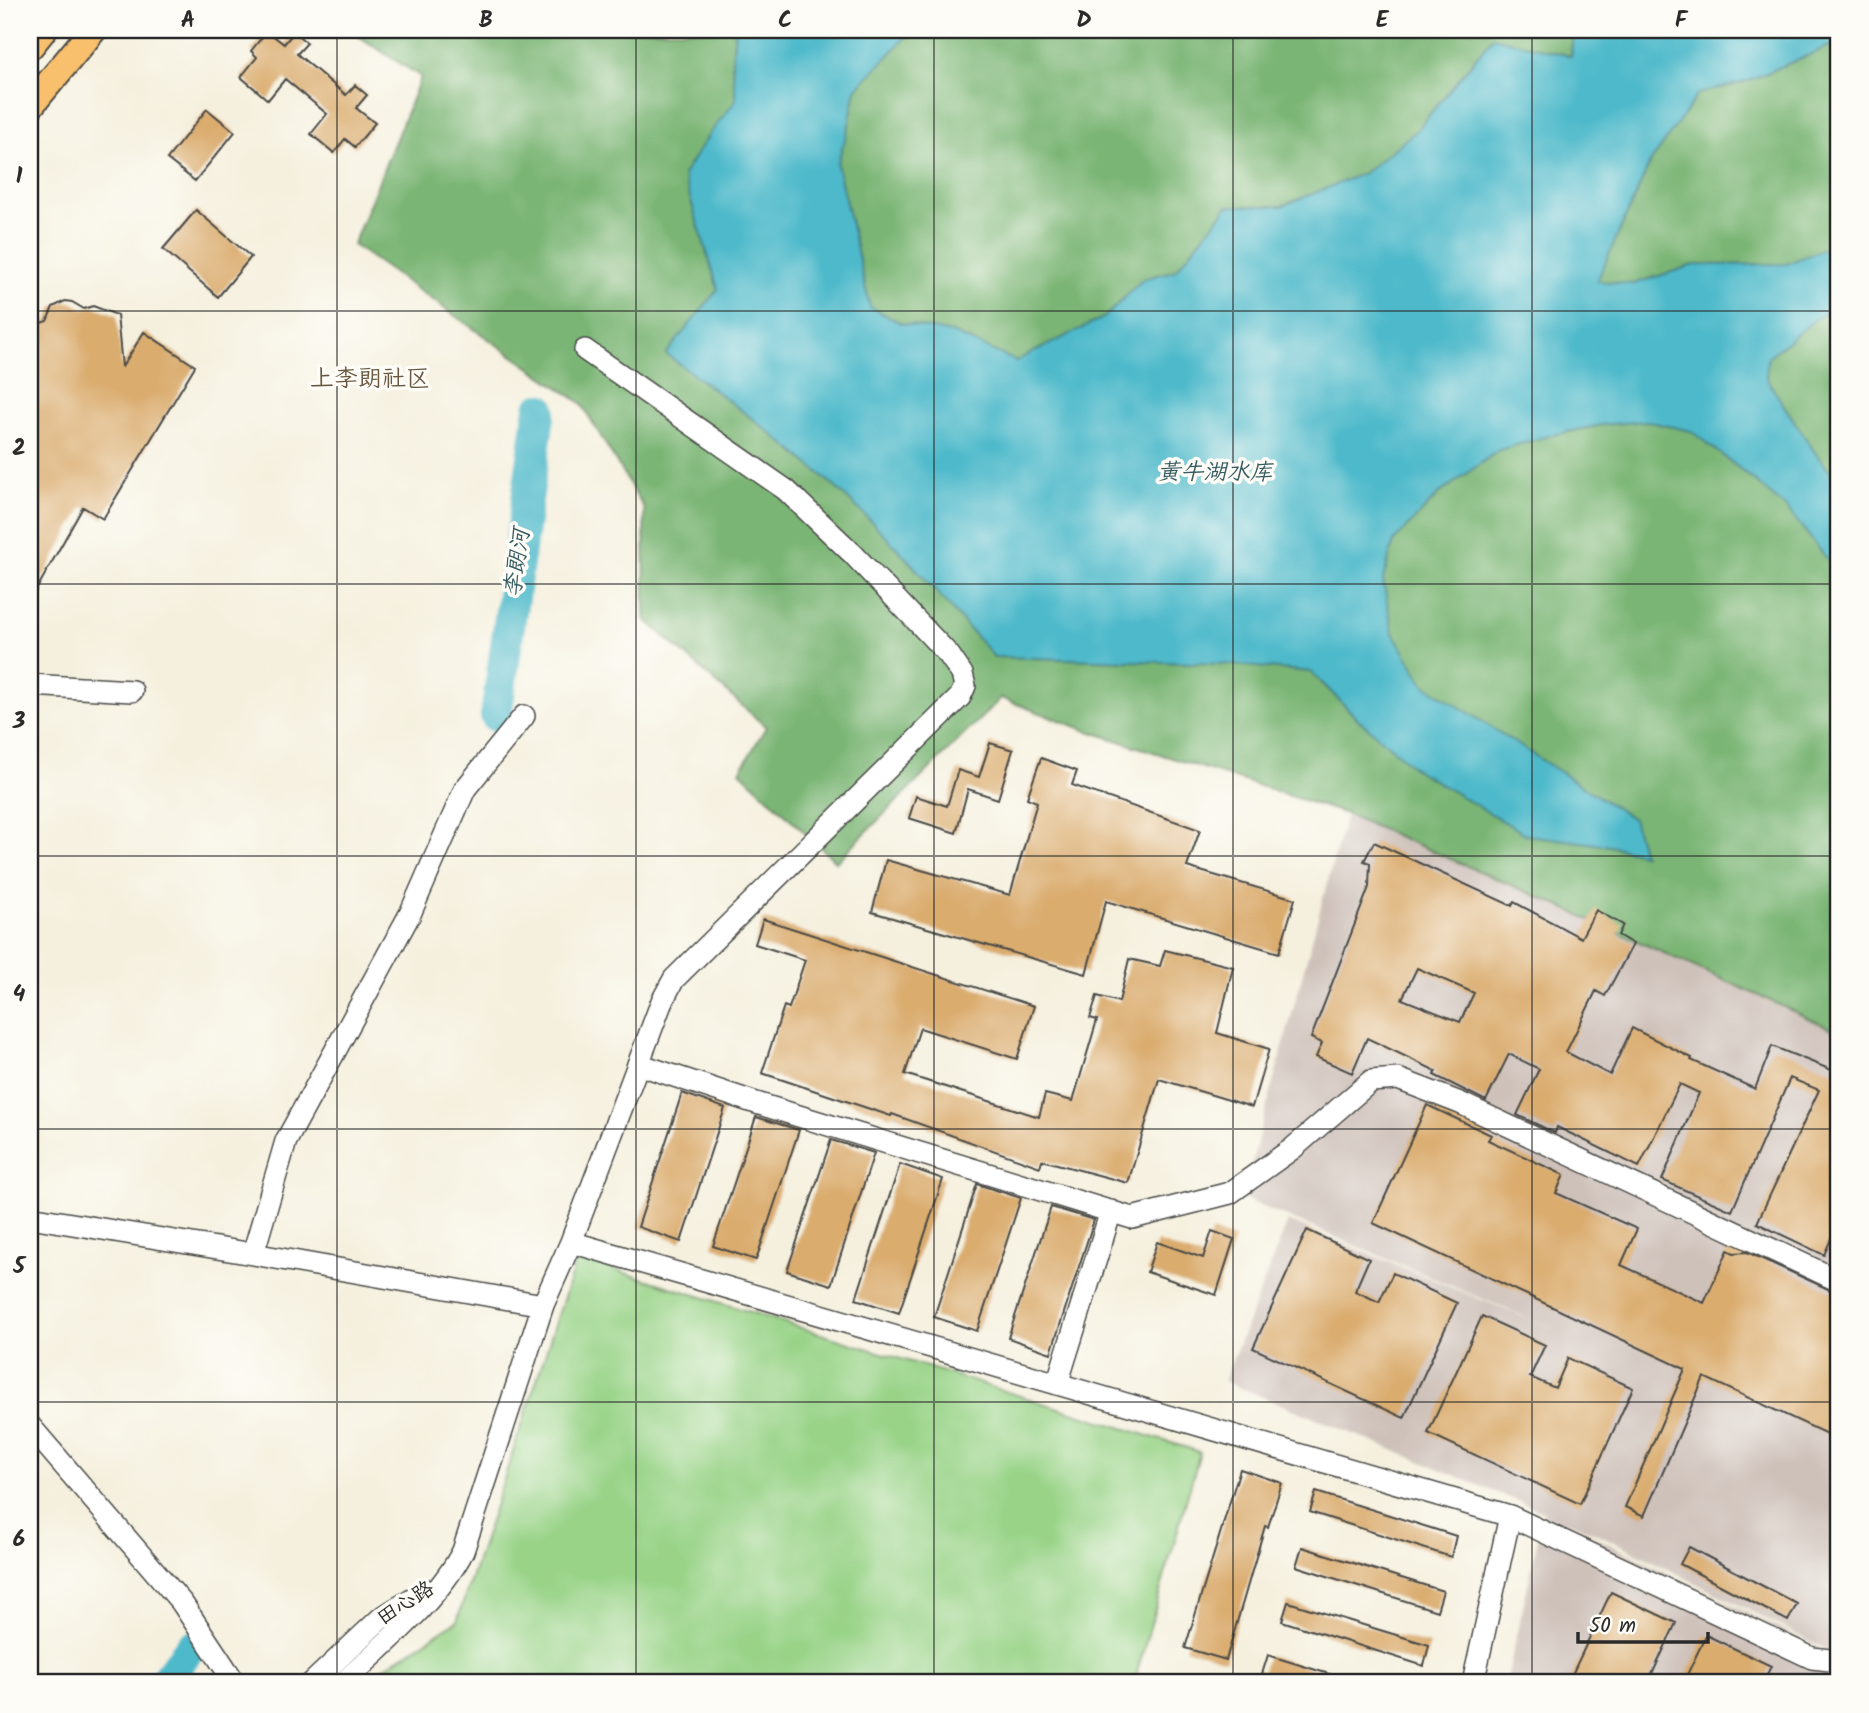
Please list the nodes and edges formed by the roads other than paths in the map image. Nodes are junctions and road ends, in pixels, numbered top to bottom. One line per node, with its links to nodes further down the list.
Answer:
1 (43, 30): 3 (main road)
2 (93, 30): 4 (main road)
3 (30, 46)
4 (30, 106)
5 (585, 350): 9 (street)
6 (30, 685): 7 (street)
7 (132, 691)
8 (524, 716): 13 (street)
9 (638, 1064): 10 (street); 12 (street)
10 (1111, 1211): 14 (street); 16 (street)
11 (30, 1217): 13 (street)
12 (571, 1242): 15 (street); 16 (street)
13 (253, 1254): 15 (street)
14 (1839, 1281)
15 (543, 1305): 19 (street)
16 (1057, 1384): 18 (street)
17 (30, 1426): 21 (street)
18 (1510, 1516): 20 (street); 24 (street)
19 (451, 1574): 22 (street, 田心路); 23 (street, 田心路)
20 (1839, 1661)
21 (235, 1683)
22 (312, 1683)
23 (343, 1683)
24 (1474, 1683)

